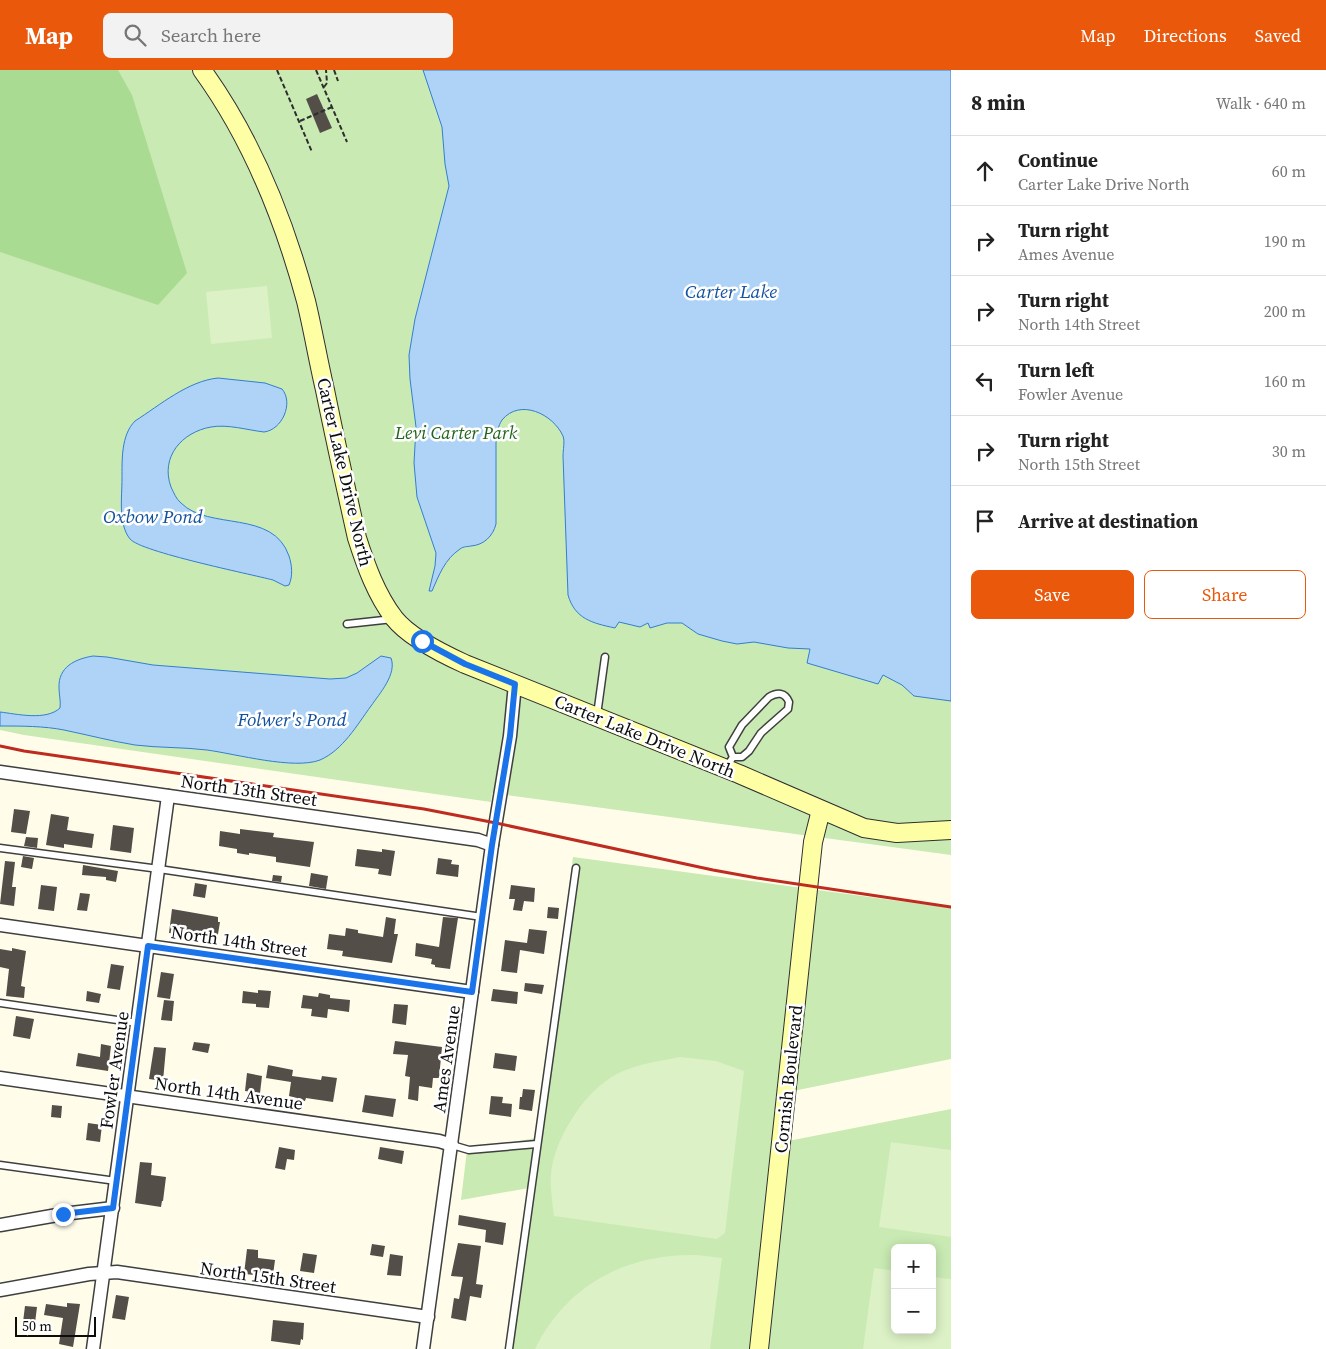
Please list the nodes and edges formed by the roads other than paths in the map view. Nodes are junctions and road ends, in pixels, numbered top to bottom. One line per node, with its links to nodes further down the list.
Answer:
1 (202, 70): 2 (street, Carter Lake Drive North)
2 (395, 619): 3 (lane); 5 (street, Carter Lake Drive North)
3 (347, 624)
4 (605, 656): 6 (lane)
5 (515, 684): 6 (street, Carter Lake Drive North); 12 (street, Ames Avenue)
6 (597, 716): 7 (street, Carter Lake Drive North)
7 (729, 763): 7 (lane); 10 (street, Carter Lake Drive North)
8 (0, 772): 9 (street, North 13th Street)
9 (168, 796): 12 (street, North 13th Street); 15 (street, Fowler Avenue)
10 (822, 810): 11 (street, Carter Lake Drive North); 36 (street, Cornish Boulevard)
11 (951, 830)
12 (492, 845): 16 (street, Ames Avenue)
13 (0, 848): 15 (lane)
14 (576, 868): 24 (lane)
15 (159, 869): 16 (lane); 18 (street, Fowler Avenue)
16 (482, 917): 19 (street, Ames Avenue)
17 (0, 925): 18 (street, North 14th Street)
18 (148, 946): 19 (street, North 14th Street); 21 (street, Fowler Avenue)
19 (472, 992): 25 (street, Ames Avenue)
20 (0, 1003): 21 (lane)
21 (138, 1023): 23 (street, Fowler Avenue)
22 (0, 1078): 23 (street, North 14th Avenue)
23 (128, 1096): 25 (street, North 14th Avenue); 27 (street, Fowler Avenue)
24 (537, 1144): 25 (lane); 35 (lane)
25 (452, 1145): 32 (street, Ames Avenue)
26 (0, 1165): 27 (lane)
27 (116, 1180): 28 (street, Fowler Avenue)
28 (113, 1208): 29 (street); 30 (street, Fowler Avenue)
29 (0, 1225)
30 (104, 1273): 31 (street, North 15th Street); 32 (street, North 15th Street); 33 (street, Fowler Avenue)
31 (0, 1290)
32 (428, 1317): 34 (street, Ames Avenue)
33 (93, 1349)
34 (424, 1349)
35 (509, 1349)
36 (759, 1349)

